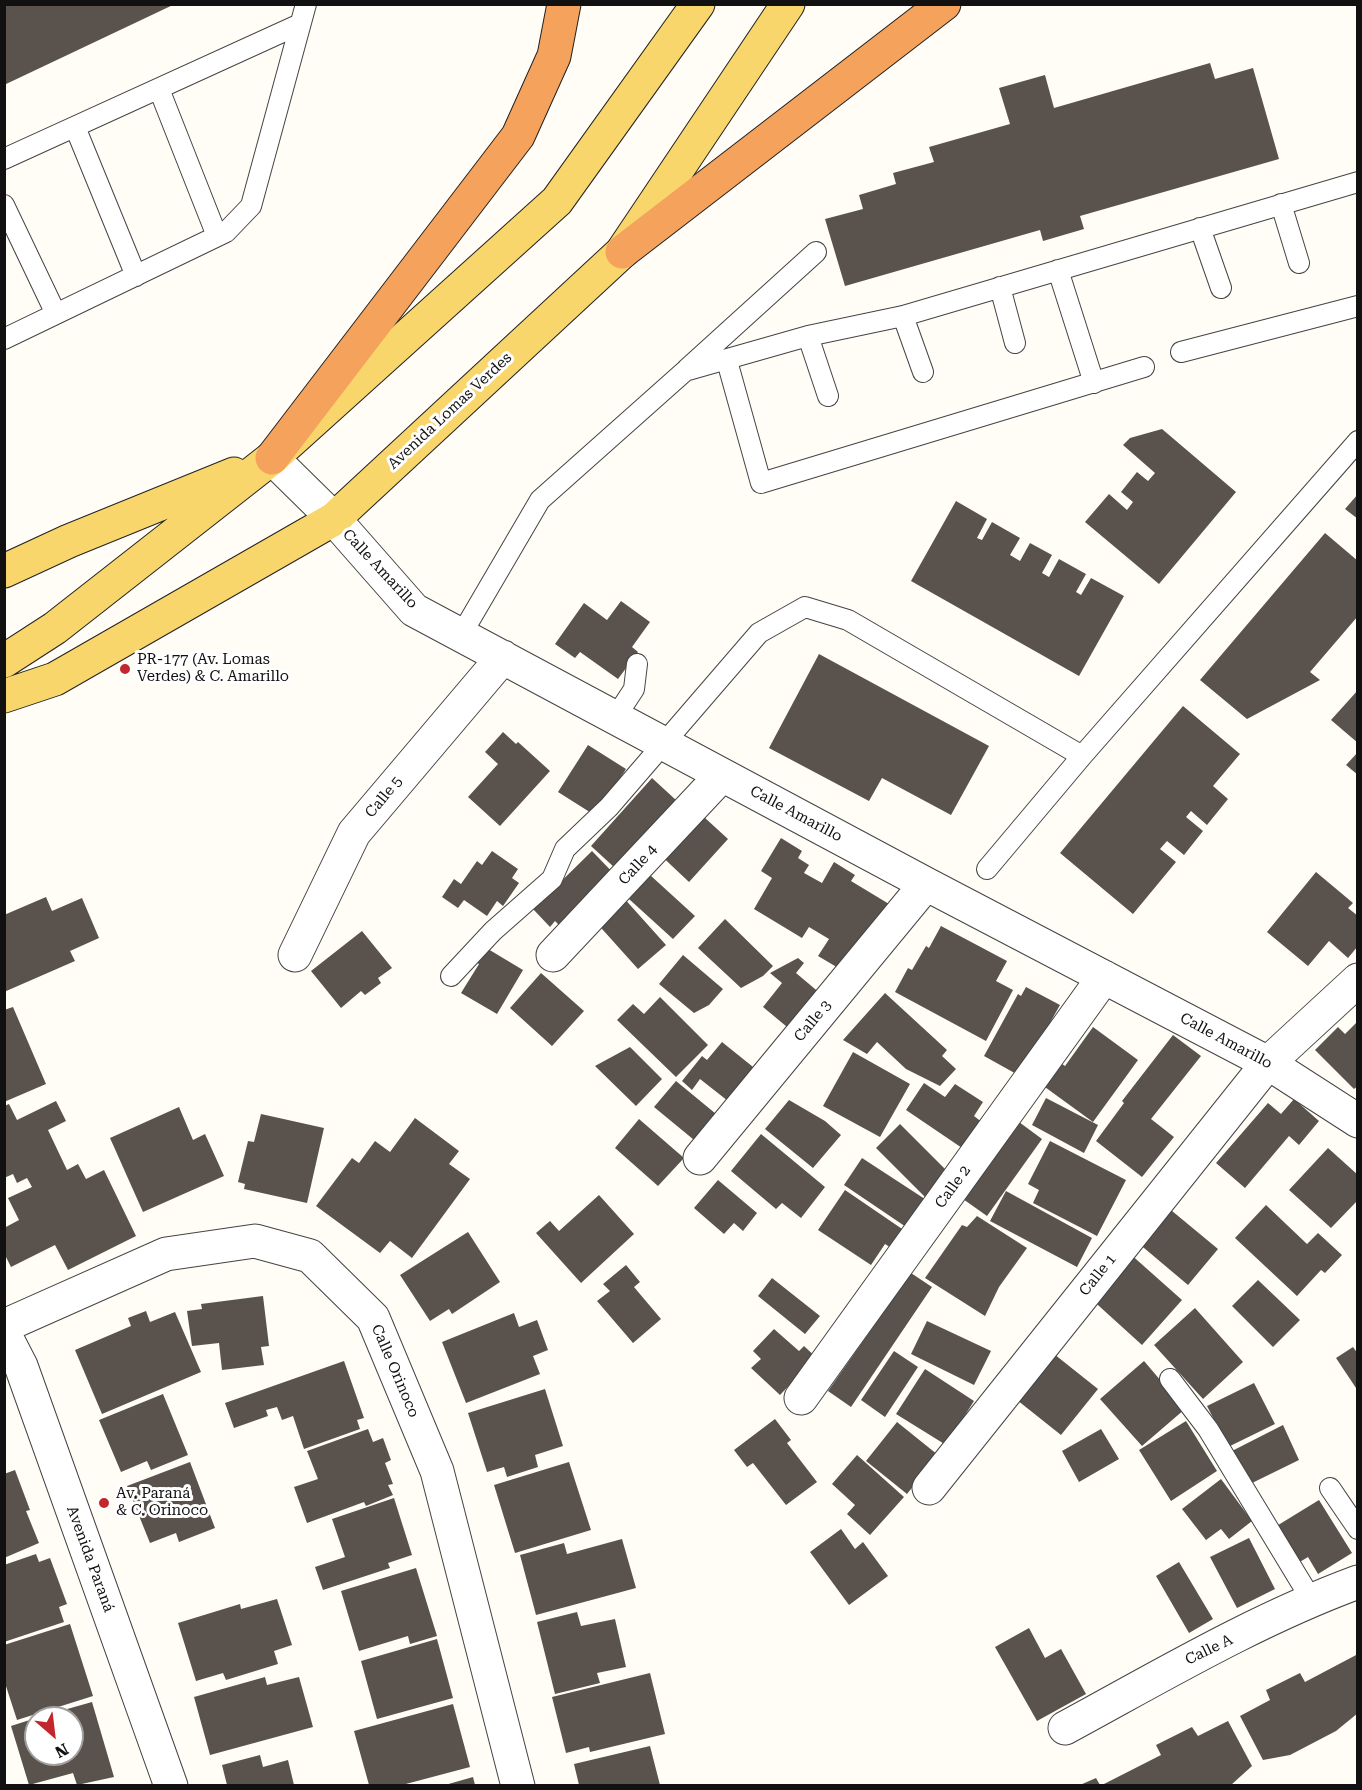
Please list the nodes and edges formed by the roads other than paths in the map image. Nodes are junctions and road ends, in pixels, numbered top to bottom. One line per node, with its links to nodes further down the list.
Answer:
1 (306, 4): 6 (lane)
2 (564, 4): 36 (highway)
3 (698, 4): 36 (main road)
4 (788, 4): 15 (main road, Avenida Lomas Verdes)
5 (944, 4): 15 (highway)
6 (300, 24): 7 (lane); 14 (lane)
7 (159, 89): 8 (lane); 14 (lane)
8 (75, 127): 9 (lane); 19 (lane)
9 (4, 159)
10 (1358, 182): 11 (lane)
11 (1281, 204): 13 (lane); 17 (lane)
12 (4, 205): 23 (lane)
13 (1200, 228): 18 (lane); 21 (lane)
14 (217, 236): 19 (lane)
15 (622, 252): 37 (main road, Avenida Lomas Verdes)
16 (816, 252): 31 (lane)
17 (1299, 263)
18 (1058, 270): 20 (lane); 33 (lane)
19 (136, 276): 23 (lane)
20 (1000, 287): 24 (lane); 27 (lane)
21 (1221, 288)
22 (1358, 306): 28 (lane)
23 (56, 314): 26 (lane)
24 (903, 316): 25 (lane); 32 (lane)
25 (808, 336): 29 (lane); 34 (lane)
26 (4, 339)
27 (1015, 343)
28 (1181, 352)
29 (727, 361): 31 (lane); 33 (lane)
30 (1144, 367): 33 (lane)
31 (685, 372): 39 (lane)
32 (923, 372)
33 (1094, 383)
34 (828, 396)
35 (1358, 441): 46 (lane)
36 (272, 458): 37 (street, Calle Amarillo); 38 (main road); 41 (main road)
37 (334, 519): 39 (street, Calle Amarillo); 43 (main road, Avenida Lomas Verdes)
38 (4, 572)
39 (461, 635): 40 (street, Calle Amarillo)
40 (503, 657): 44 (street, Calle Amarillo); 50 (street, Calle 5)
41 (4, 661)
42 (637, 664): 44 (lane)
43 (4, 696)
44 (615, 718): 45 (street, Calle Amarillo)
45 (663, 744): 46 (lane); 47 (street, Calle Amarillo); 52 (lane)
46 (1082, 756): 48 (lane)
47 (722, 775): 49 (street, Calle Amarillo); 51 (street, Calle 4)
48 (987, 869)
49 (926, 884): 53 (street, Calle Amarillo); 57 (street, Calle 3)
50 (295, 955)
51 (553, 956)
52 (451, 976)
53 (1104, 977): 55 (street, Calle Amarillo); 61 (street, Calle 2)
54 (1358, 980): 55 (street, Calle 1)
55 (1268, 1063): 56 (street, Calle Amarillo); 62 (street, Calle 1)
56 (1358, 1121)
57 (700, 1158)
58 (4, 1326): 69 (street, Calle Orinoco)
59 (4, 1333): 68 (street, Avenida Paraná)
60 (1170, 1379): 66 (lane)
61 (801, 1398)
62 (929, 1488)
63 (1330, 1488): 64 (lane)
64 (1358, 1529)
65 (1358, 1582): 66 (street, Calle A)
66 (1311, 1599): 67 (street, Calle A)
67 (1065, 1728)
68 (171, 1785)
69 (518, 1785)

